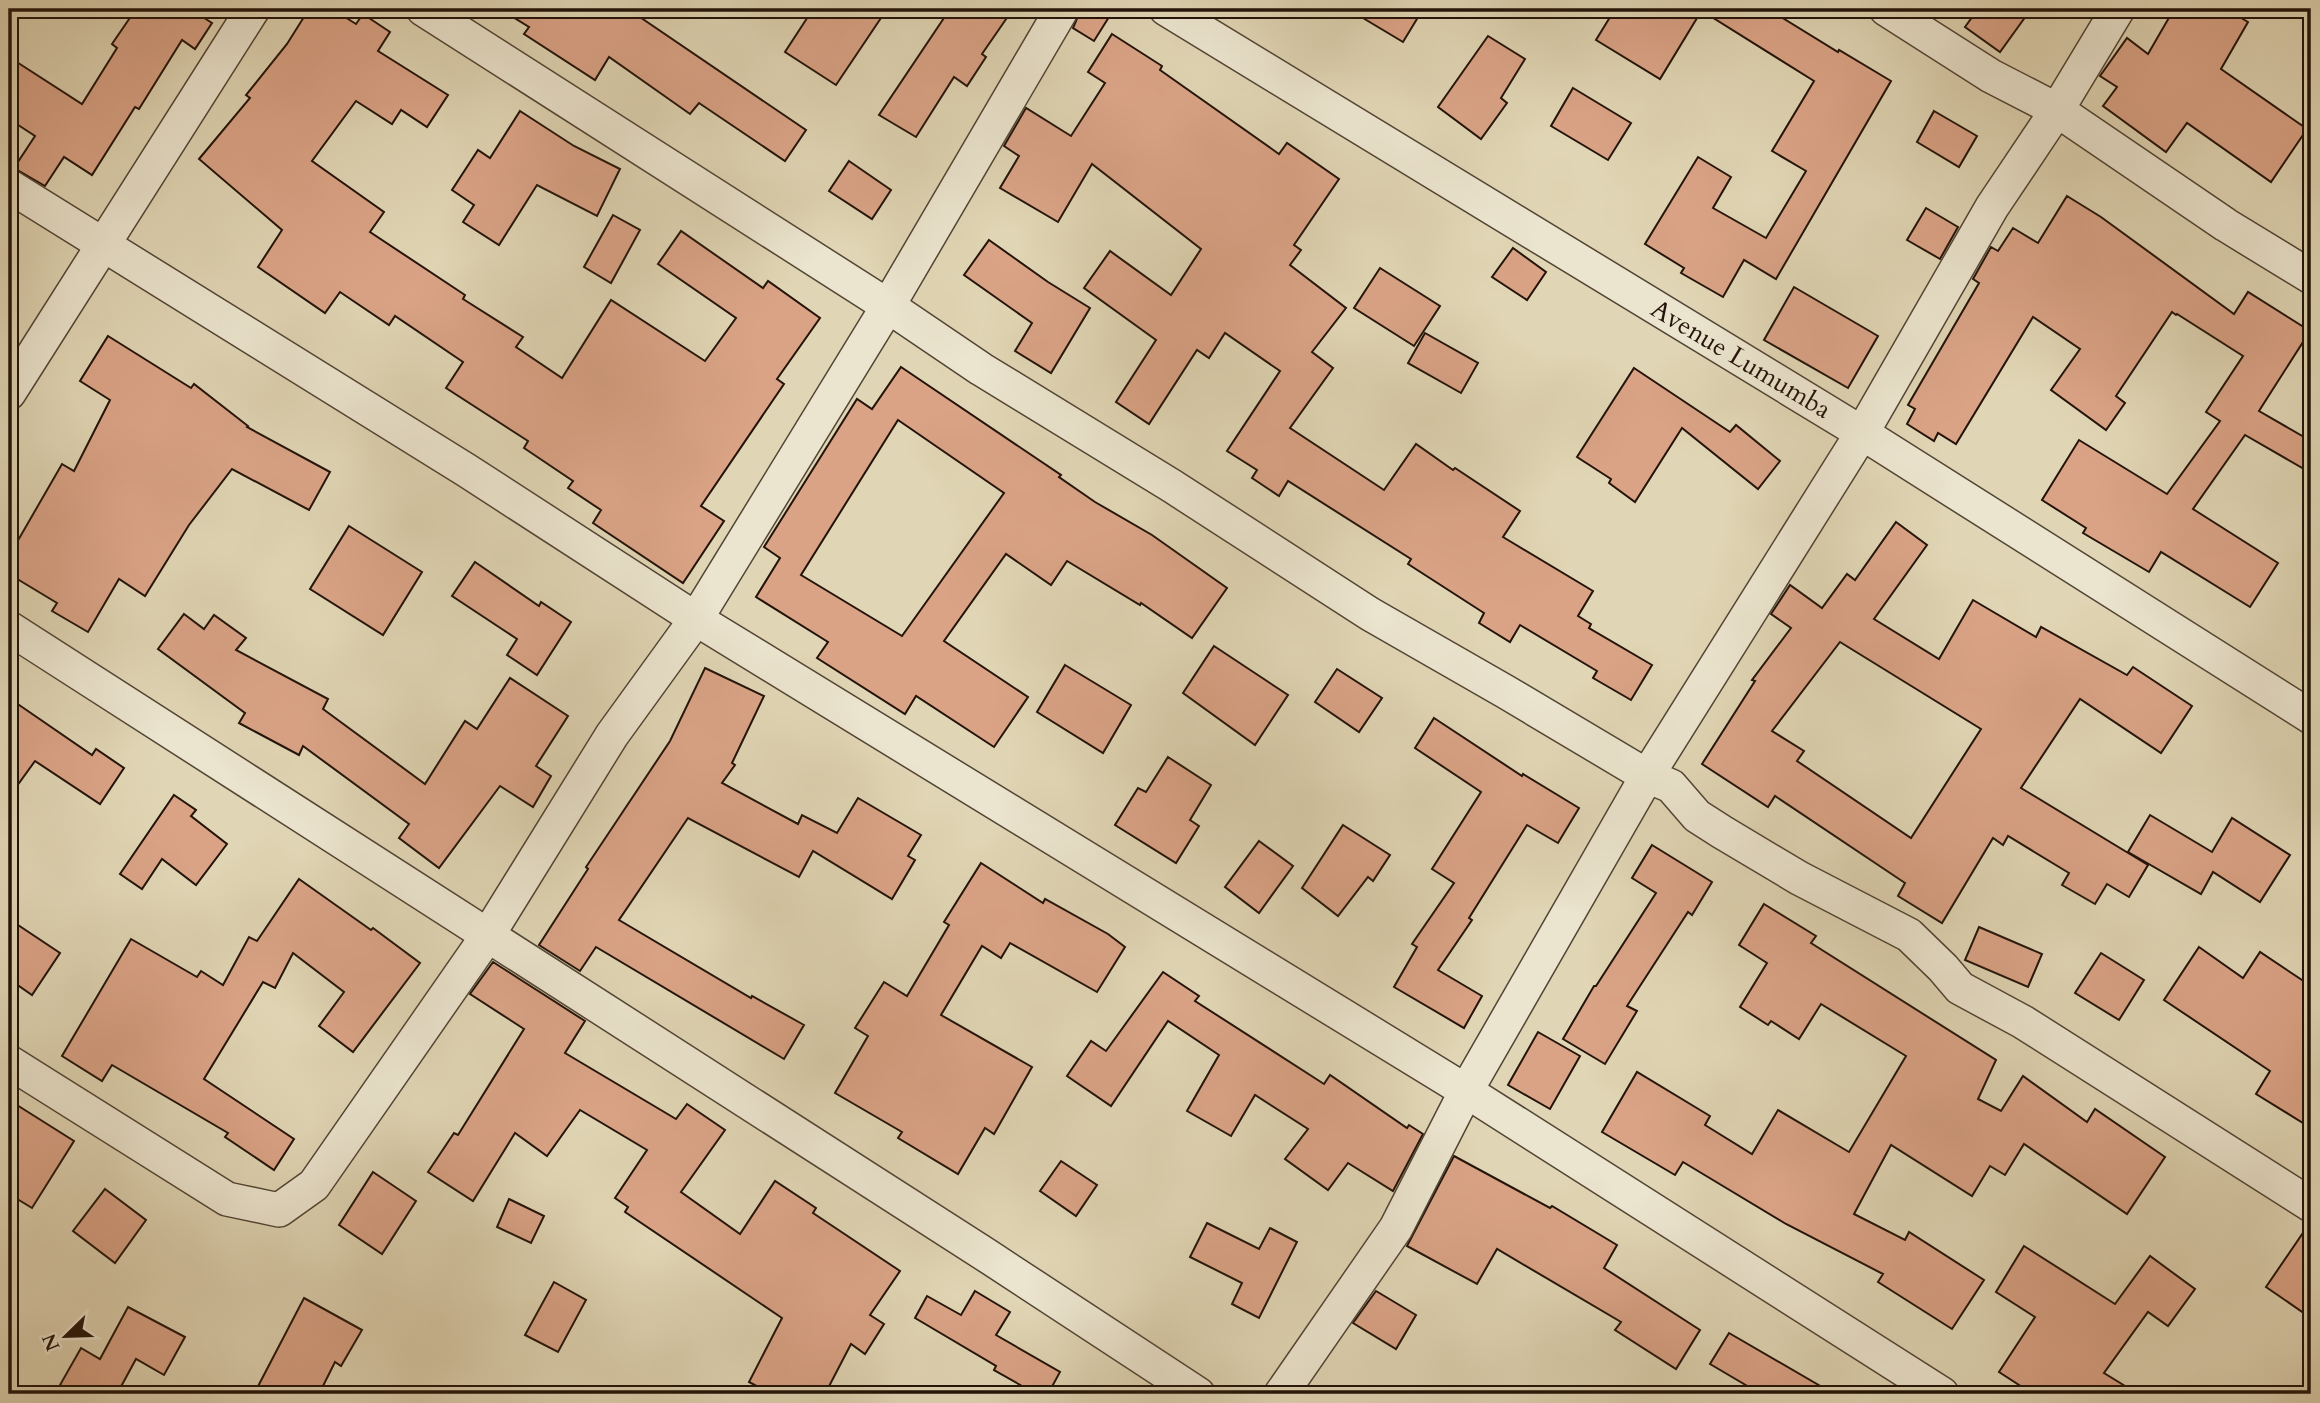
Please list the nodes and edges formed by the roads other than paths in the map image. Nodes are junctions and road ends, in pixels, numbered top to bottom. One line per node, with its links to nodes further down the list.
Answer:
1 (253, 9): 9 (street)
2 (423, 9): 11 (street)
3 (1062, 9): 11 (street)
4 (1166, 9): 13 (street, Avenue Lumumba)
5 (1886, 9): 7 (street)
6 (2118, 9): 7 (street)
7 (2057, 110): 10 (street); 13 (street)
8 (9, 186): 9 (street)
9 (104, 244): 12 (street); 14 (street)
10 (2311, 277)
11 (888, 306): 14 (street); 17 (street)
12 (9, 393)
13 (1862, 433): 16 (street, Avenue Lumumba); 17 (street)
14 (696, 619): 18 (street); 20 (street)
15 (9, 628): 18 (street)
16 (2311, 717)
17 (1647, 776): 20 (street); 21 (street)
18 (488, 935): 19 (street); 22 (street)
19 (9, 1062)
20 (1465, 1091): 23 (street); 24 (street)
21 (2311, 1205)
22 (1198, 1394)
23 (1281, 1394)
24 (1942, 1394)

